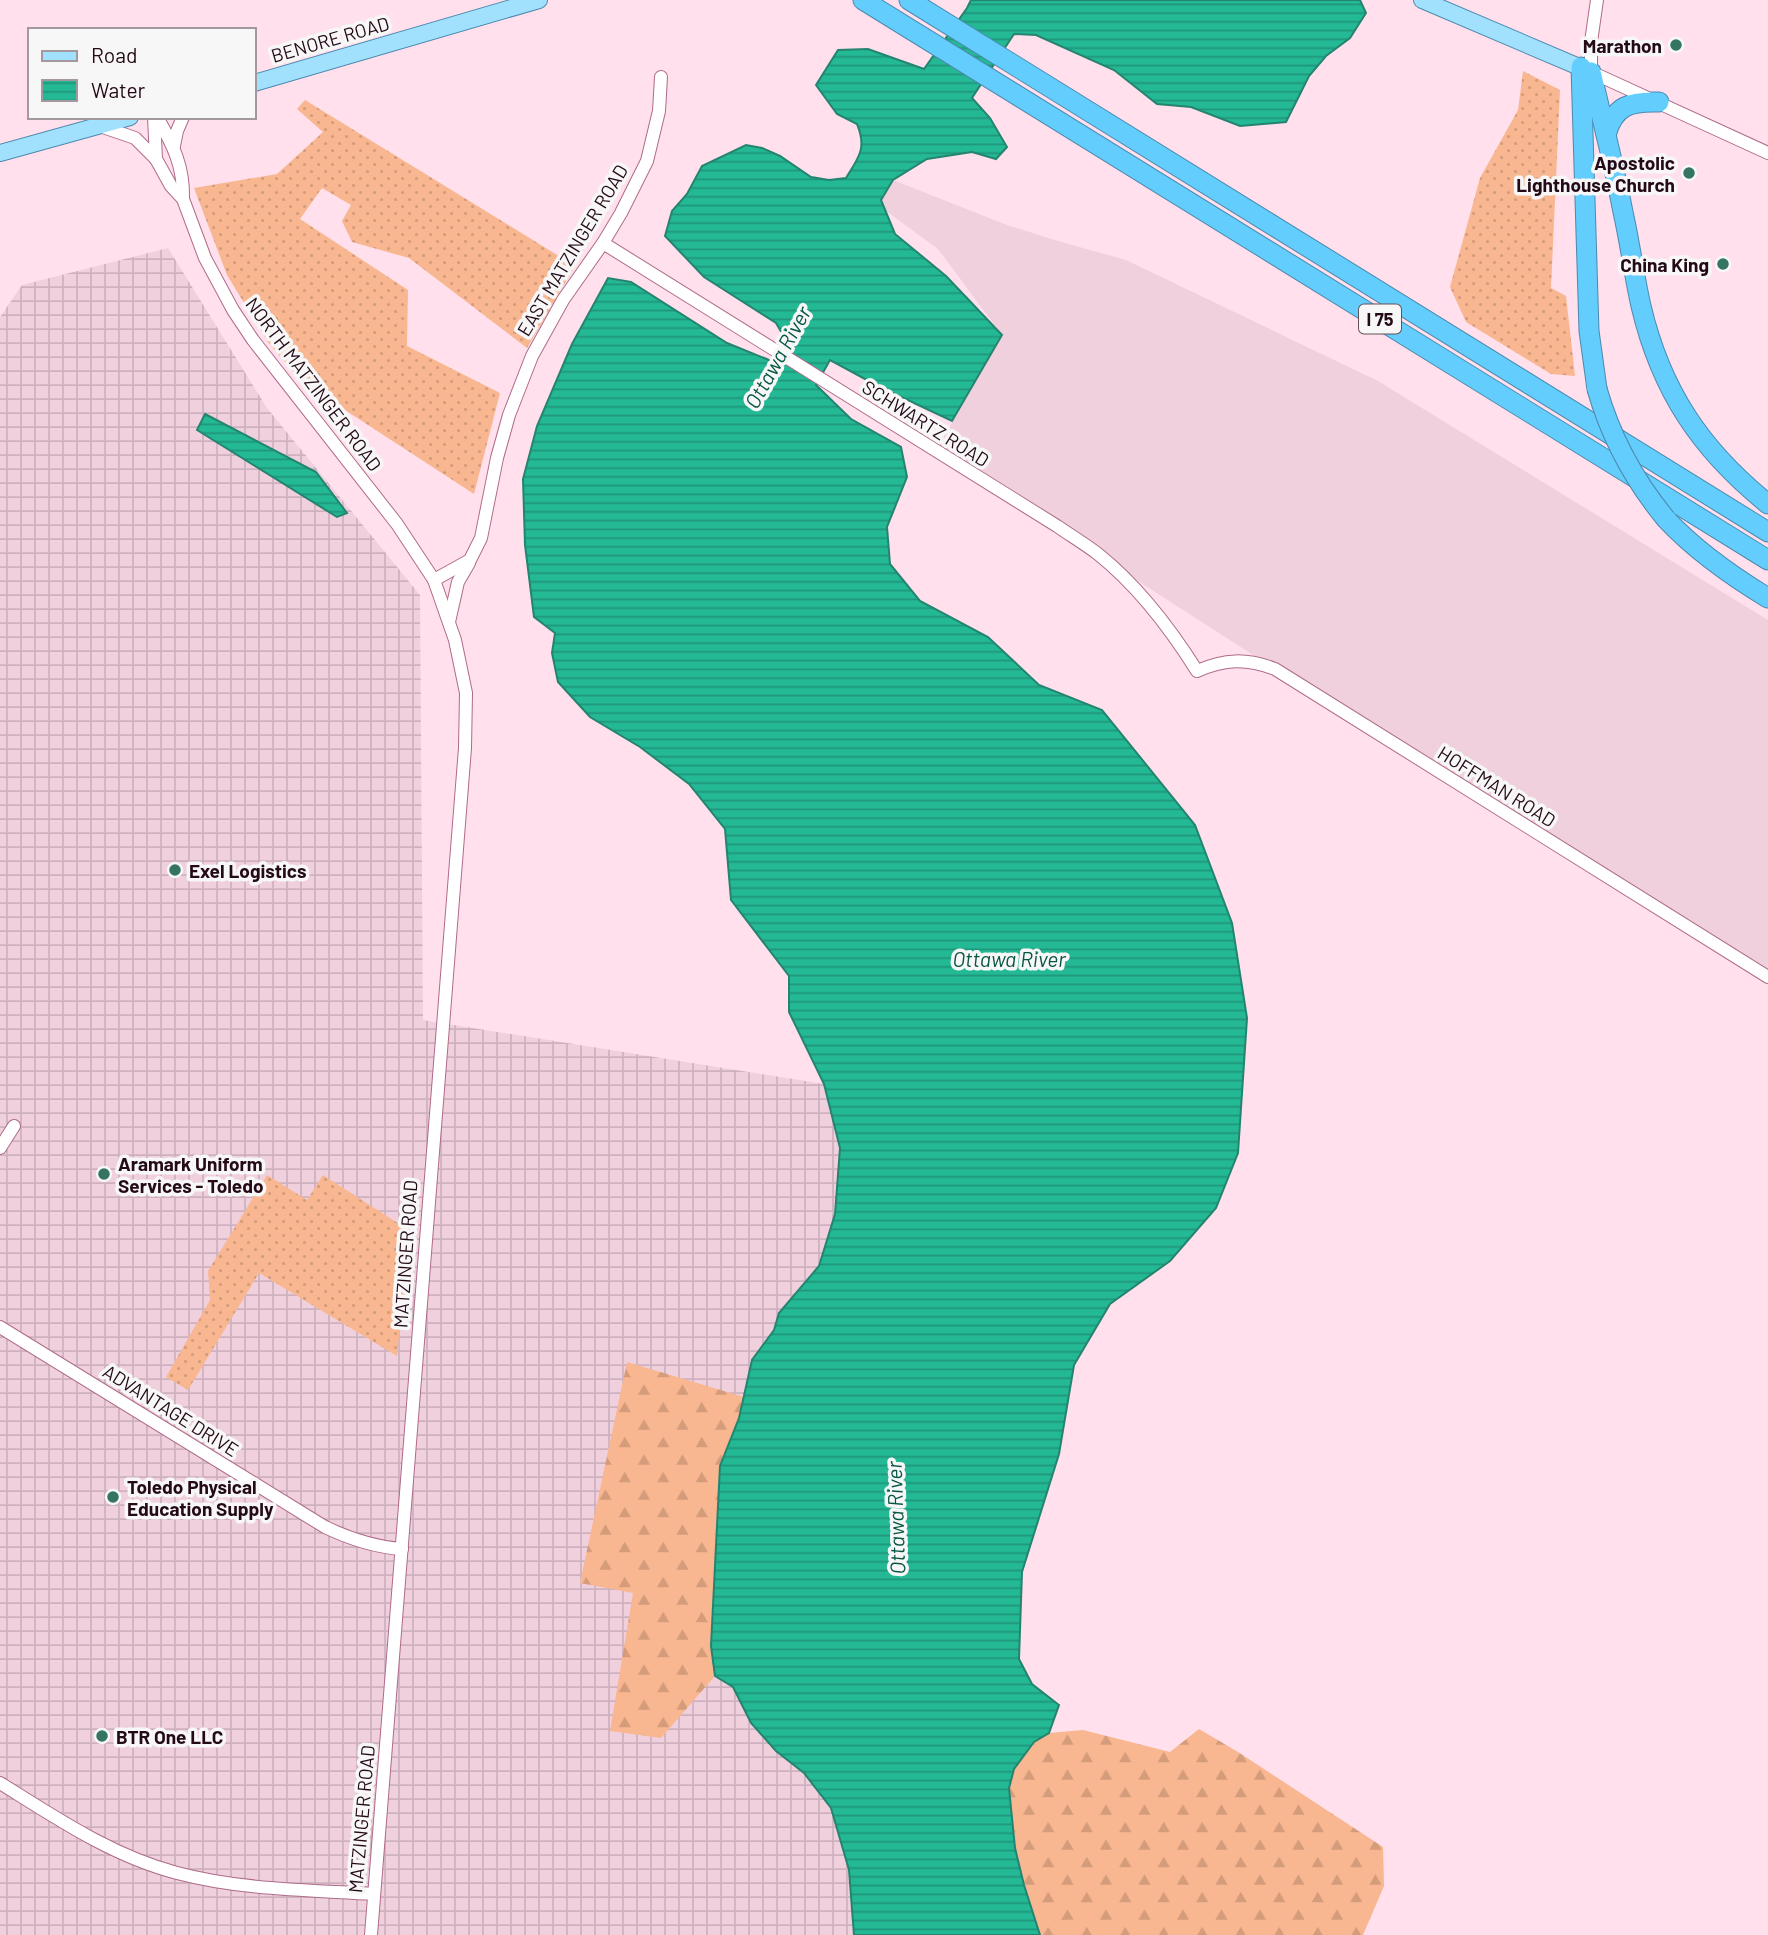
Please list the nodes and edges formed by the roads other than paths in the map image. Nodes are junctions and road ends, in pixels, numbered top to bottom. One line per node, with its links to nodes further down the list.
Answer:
1 (539, 0): 8 (main road, BENORE ROAD)
2 (863, 0): 25 (highway, I 75)
3 (909, 0): 23 (highway, I 75)
4 (1422, 0): 6 (main road)
5 (1597, 0): 6 (street)
6 (1586, 70): 9 (street); 15 (highway); 27 (highway, bridge)
7 (661, 77): 21 (street, EAST MATZINGER ROAD)
8 (256, 82)
9 (1659, 102): 15 (highway); 18 (street)
10 (122, 119): 14 (main road)
11 (155, 119): 19 (street, NORTH MATZINGER ROAD)
12 (156, 119): 16 (street, NORTH MATZINGER ROAD)
13 (182, 119): 16 (street)
14 (96, 125): 17 (main road); 19 (street)
15 (1606, 135): 22 (highway)
16 (174, 146): 20 (street, NORTH MATZINGER ROAD)
17 (0, 153)
18 (1768, 153)
19 (156, 159): 20 (street, NORTH MATZINGER ROAD)
20 (183, 200): 26 (street, NORTH MATZINGER ROAD)
21 (603, 243): 24 (street, EAST MATZINGER ROAD); 29 (street, SCHWARTZ ROAD)
22 (1768, 504)
23 (1768, 532)
24 (470, 560): 26 (street); 28 (street, EAST MATZINGER ROAD)
25 (1768, 560)
26 (434, 580): 28 (street, MATZINGER ROAD)
27 (1768, 598)
28 (449, 622): 34 (street, MATZINGER ROAD)
29 (1197, 671): 30 (street, HOFFMAN ROAD)
30 (1768, 977)
31 (14, 1126): 32 (street)
32 (0, 1148)
33 (0, 1327): 34 (street, ADVANTAGE DRIVE)
34 (402, 1549): 36 (street, MATZINGER ROAD)
35 (0, 1783): 36 (street)
36 (374, 1894): 37 (street, MATZINGER ROAD)
37 (371, 1935)

